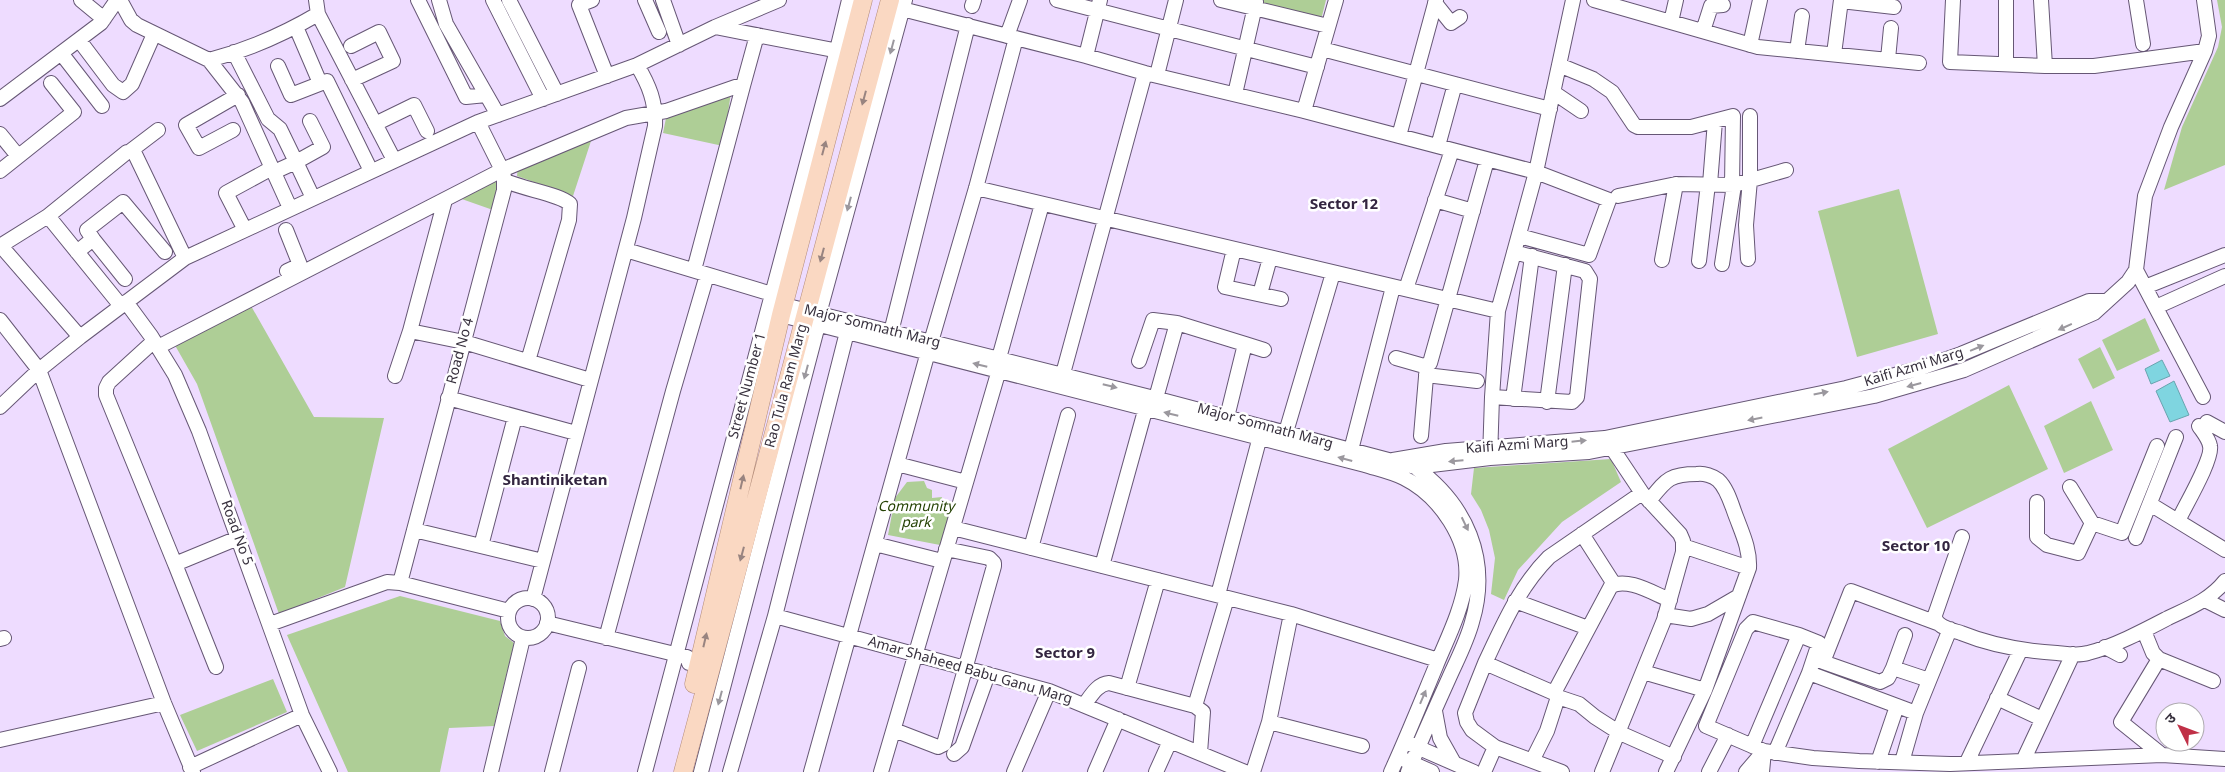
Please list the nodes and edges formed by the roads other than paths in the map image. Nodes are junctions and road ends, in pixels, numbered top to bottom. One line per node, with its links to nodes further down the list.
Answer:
1 (81, 0): 39 (street)
2 (118, 0): 39 (street); 49 (street)
3 (439, 0): 87 (street)
4 (494, 0): 88 (street)
5 (509, 0): 84 (street)
6 (592, 0): 78 (street)
7 (645, 0): 48 (street)
8 (663, 0): 54 (street)
9 (779, 0): 30 (street)
10 (849, 0): 62 (street)
11 (863, 0): 62 (main road, Rao Tula Ram Marg)
12 (1020, 0): 51 (street)
13 (1056, 0): 32 (street)
14 (1176, 0): 46 (street)
15 (1221, 0): 33 (street)
16 (1336, 0): 42 (street)
17 (1573, 0): 70 (street)
18 (1594, 0): 31 (street)
19 (1676, 0): 40 (street)
20 (1760, 0): 55 (street)
21 (1841, 0): 36 (street); 64 (street)
22 (1953, 0): 69 (street)
23 (2006, 0): 69 (street)
24 (2041, 0): 73 (street)
25 (2136, 0): 53 (street)
26 (2204, 0): 59 (street)
27 (423, 1): 87 (street)
28 (1436, 2): 38 (street); 76 (street)
29 (899, 3): 41 (street); 168 (main road, Rao Tula Ram Marg, one-way to 168)
30 (758, 4): 44 (street)
31 (1623, 4): 40 (street)
32 (1099, 5): 46 (street); 65 (street)
33 (1256, 5): 42 (street); 57 (street)
34 (1723, 5): 47 (street)
35 (317, 7): 43 (street); 77 (street)
36 (1894, 7)
37 (1802, 16): 60 (street)
38 (1460, 17)
39 (104, 19): 52 (street)
40 (1671, 22): 47 (street)
41 (968, 25): 51 (street); 173 (street)
42 (1328, 26): 58 (street)
43 (296, 27): 61 (street); 79 (street)
44 (715, 27): 50 (street); 54 (street)
45 (1891, 28): 66 (street)
46 (1169, 29): 57 (street); 75 (street)
47 (1703, 31): 55 (street)
48 (659, 32)
49 (154, 34): 52 (street); 67 (street)
50 (757, 35): 62 (street); 82 (street)
51 (1012, 37): 65 (street); 125 (street)
52 (78, 40): 63 (street)
53 (2144, 44)
54 (679, 45): 72 (street)
55 (1750, 45): 60 (street)
56 (351, 46): 77 (street)
57 (1245, 48): 74 (street); 85 (street)
58 (1322, 50): 74 (street); 76 (street)
59 (2205, 50): 73 (street); 154 (street)
60 (1797, 51): 64 (street)
61 (234, 52): 67 (street); 97 (street)
62 (843, 52): 165 (main road, Rao Tula Ram Marg)
63 (62, 53): 89 (street); 90 (street)
64 (1834, 54): 66 (street)
65 (1086, 56): 75 (street)
66 (1888, 59): 68 (street)
67 (209, 60): 86 (street)
68 (1919, 63)
69 (2006, 64): 73 (street)
70 (1559, 65): 83 (street); 99 (street)
71 (278, 66): 79 (street)
72 (637, 66): 78 (street); 92 (street)
73 (2045, 66)
74 (1317, 67): 93 (street)
75 (1151, 74): 85 (street); 134 (street)
76 (1416, 74): 81 (street); 107 (street)
77 (350, 75): 79 (street); 102 (street)
78 (607, 76): 84 (street)
79 (324, 82): 118 (street)
80 (51, 83): 111 (street)
81 (1455, 84): 91 (street); 108 (street)
82 (743, 86): 92 (street); 156 (street)
83 (1553, 92): 91 (street); 94 (street)
84 (557, 94): 88 (street)
85 (1235, 94): 93 (street)
86 (238, 95): 101 (street); 104 (street)
87 (486, 95): 95 (street)
88 (543, 98): 95 (street)
89 (0, 99)
90 (102, 106)
91 (1550, 109): 119 (street)
92 (656, 111): 120 (street); 141 (street)
93 (1304, 111): 107 (street)
94 (1581, 111)
95 (498, 115): 100 (street)
96 (1750, 116): 121 (street)
97 (266, 117): 101 (street); 114 (street)
98 (310, 120): 114 (street)
99 (1715, 121): 123 (street); 124 (street)
100 (478, 122): 112 (street); 120 (street)
101 (252, 124): 116 (street)
102 (375, 124): 105 (street); 112 (street)
103 (158, 130): 110 (street)
104 (232, 130)
105 (426, 131)
106 (0, 134): 111 (street)
107 (1399, 136): 108 (street)
108 (1438, 146): 109 (street)
109 (1452, 150): 113 (street); 129 (street)
110 (129, 152): 133 (street); 147 (street)
111 (18, 156): 115 (street)
112 (394, 160): 118 (street)
113 (1487, 160): 119 (street); 132 (street)
114 (296, 162): 116 (street); 127 (street)
115 (1, 168)
116 (273, 170): 131 (street); 135 (street)
117 (1786, 170): 121 (street)
118 (371, 171): 127 (street)
119 (1536, 172): 137 (street); 137 (street)
120 (503, 175): 128 (street); 176 (street, Road No 4); 182 (street)
121 (1750, 180): 124 (street); 149 (street)
122 (1676, 184): 123 (street); 126 (street); 150 (street)
123 (1709, 184): 124 (street); 151 (street)
124 (1733, 185): 152 (street)
125 (976, 188): 130 (street); 179 (street)
126 (1618, 196)
127 (313, 198): 131 (street)
128 (445, 200): 171 (street); 175 (street)
129 (1435, 200): 132 (street); 160 (street)
130 (1042, 204): 134 (street); 184 (street)
131 (290, 208): 135 (street)
132 (1473, 211): 162 (street)
133 (48, 216): 139 (street); 142 (street, Road No 5)
134 (1104, 219): 140 (street); 189 (street)
135 (244, 230): 147 (street)
136 (286, 230): 175 (street)
137 (1519, 236): 144 (street)
138 (93, 239): 142 (street); 143 (street); 158 (street)
139 (1, 246): 174 (street)
140 (1234, 249): 148 (street); 161 (street)
141 (626, 250): 156 (street, Major Somnath Marg); 188 (street)
142 (77, 252): 164 (street, Road No 5)
143 (165, 252)
144 (1514, 252): 146 (street); 167 (street)
145 (2225, 255): 159 (street)
146 (1532, 256): 153 (street); 194 (street)
147 (185, 258): 164 (street)
148 (1270, 258): 155 (street); 161 (street)
149 (1748, 259)
150 (1662, 260)
151 (1699, 261)
152 (1722, 264)
153 (1565, 265): 196 (street); 196 (street)
154 (2136, 270): 159 (street); 207 (street, Kaifi Azmi Marg)
155 (1333, 272): 160 (street); 202 (street)
156 (701, 273): 165 (street, Major Somnath Marg); 263 (street)
157 (2225, 276): 166 (street)
158 (125, 280)
159 (2145, 287): 166 (street)
160 (1400, 288): 162 (street); 209 (street)
161 (1260, 294): 163 (street)
162 (1450, 298): 167 (street); 186 (street)
163 (1281, 299)
164 (124, 304): 174 (street); 177 (street, Road No 5)
165 (779, 305): 168 (street, Major Somnath Marg); 270 (street, Street Number 1); 274 (main road, Rao Tula Ram Marg, one-way to 165)
166 (2156, 307): 192 (street)
167 (1498, 311): 191 (street)
168 (812, 318): 172 (street, Major Somnath Marg); 173 (street, Major Somnath Marg); 329 (main road, Rao Tula Ram Marg, one-way to 329); 330 (street, one-way to 330)
169 (0, 320): 185 (street)
170 (1176, 323): 178 (street); 183 (street); 197 (street)
171 (410, 331): 176 (street); 187 (street)
172 (847, 332): 179 (street, Major Somnath Marg); 252 (street)
173 (891, 332): 179 (street, Major Somnath Marg)
174 (80, 337): 185 (street)
175 (174, 339): 177 (street)
176 (464, 342): 182 (street); 193 (street, Road No 4)
177 (156, 344): 226 (street, Road No 5); 235 (street)
178 (1245, 344): 180 (street); 200 (street)
179 (930, 347): 184 (street, Major Somnath Marg); 212 (street)
180 (1264, 350)
181 (1396, 358): 186 (street)
182 (528, 361): 188 (street)
183 (1139, 361)
184 (999, 364): 189 (street, Major Somnath Marg); 214 (street)
185 (39, 370): 198 (street); 289 (street)
186 (1426, 370): 190 (street); 205 (street)
187 (395, 376)
188 (590, 380): 204 (street)
189 (1061, 380): 195 (street, Major Somnath Marg); 197 (street, Major Somnath Marg, one-way to 197)
190 (1477, 381)
191 (1492, 397): 194 (street); 210 (street)
192 (2203, 397)
193 (448, 398): 199 (street); 223 (street, Road No 4)
194 (1513, 399): 196 (street)
195 (1072, 402): 197 (street, Major Somnath Marg); 231 (street)
196 (1547, 402)
197 (1151, 403): 200 (street, Major Somnath Marg); 201 (street, Major Somnath Marg, one-way to 197); 236 (street)
198 (0, 407)
199 (515, 416): 204 (street); 229 (street)
200 (1227, 417): 201 (street, Major Somnath Marg)
201 (1261, 432): 202 (street, Major Somnath Marg); 242 (street); 271 (street, Major Somnath Marg, one-way to 201)
202 (1286, 432): 209 (street, Major Somnath Marg)
203 (2225, 432): 220 (street)
204 (576, 433): 234 (street)
205 (1422, 436)
206 (2176, 437): 218 (street)
207 (1608, 443): 210 (street, Kaifi Azmi Marg); 216 (street)
208 (2157, 446): 219 (street)
209 (1351, 450): 211 (street, Major Somnath Marg)
210 (1490, 453): 211 (street, Kaifi Azmi Marg); 213 (street, one-way to 213)
211 (1392, 460): 213 (street, Major Somnath Marg)
212 (897, 464): 214 (street); 228 (street)
213 (1414, 467): 293 (street, Major Somnath Marg, one-way to 293)
214 (966, 482): 222 (street)
215 (2070, 487): 221 (street)
216 (1645, 497): 224 (street); 230 (street); 237 (street)
217 (2037, 502): 221 (street)
218 (2147, 510): 219 (street); 220 (street); 227 (street)
219 (2131, 512): 221 (street)
220 (2178, 521): 232 (street)
221 (2092, 523)
222 (952, 528): 231 (street); 233 (street)
223 (414, 530): 229 (street); 240 (street, Road No 4)
224 (1582, 534): 241 (street); 247 (street)
225 (1962, 537): 253 (street)
226 (238, 538): 235 (street); 254 (street, Road No 5)
227 (2136, 538)
228 (875, 544): 233 (street); 261 (street)
229 (481, 546): 234 (street)
230 (1683, 546): 237 (street); 245 (street)
231 (1032, 548): 236 (street)
232 (2225, 550)
233 (944, 555): 267 (street); 277 (street)
234 (543, 561): 244 (street)
235 (175, 564): 275 (street)
236 (1102, 566): 238 (street)
237 (1749, 568): 243 (street)
238 (1158, 580): 242 (street); 284 (street)
239 (2225, 581): 246 (street)
240 (400, 583): 249 (street); 254 (street)
241 (1614, 584): 245 (street); 256 (street)
242 (1222, 596): 250 (street); 291 (street)
243 (1739, 596): 251 (street); 285 (street)
244 (533, 599): 249 (street); 255 (street)
245 (1670, 600): 251 (street)
246 (2204, 600): 248 (street); 258 (street)
247 (1514, 601): 256 (street); 273 (street)
248 (2225, 610)
249 (509, 612): 262 (street)
250 (1291, 614): 271 (street); 298 (street)
251 (1665, 615): 279 (street)
252 (775, 616): 261 (street, Amar Shaheed Babu Ganu Marg); 331 (street)
253 (1937, 623): 257 (street); 278 (street)
254 (270, 624): 295 (street, Road No 5)
255 (546, 626): 262 (street); 263 (street); 265 (street)
256 (1588, 628): 287 (street)
257 (1950, 629): 266 (street); 282 (street)
258 (2144, 630): 264 (street); 272 (street)
259 (1799, 635): 281 (street); 301 (street); 308 (street)
260 (1905, 635): 278 (street)
261 (849, 636): 267 (street, Amar Shaheed Babu Ganu Marg); 332 (street)
262 (523, 638): 325 (street)
263 (606, 638): 265 (street)
264 (2105, 647): 268 (street); 269 (street)
265 (635, 650): 270 (street)
266 (2020, 651): 268 (street); 288 (street)
267 (916, 654): 277 (street, Amar Shaheed Babu Ganu Marg); 299 (street)
268 (2073, 654): 297 (street)
269 (2120, 655)
270 (674, 659): 274 (street); 327 (street, Street Number 1)
271 (1438, 660): 304 (street, Major Somnath Marg, one-way to 271)
272 (2159, 660): 283 (street); 311 (street)
273 (1485, 663): 287 (street); 306 (street)
274 (694, 664): 328 (main road, Rao Tula Ram Marg)
275 (216, 667)
276 (579, 668): 326 (street)
277 (965, 668): 280 (street, Amar Shaheed Babu Ganu Marg); 299 (street)
278 (1893, 668): 282 (street)
279 (1643, 672): 285 (street); 300 (street)
280 (988, 674): 286 (street, Amar Shaheed Babu Ganu Marg); 310 (street)
281 (1809, 674): 292 (street); 308 (street)
282 (1929, 680): 294 (street)
283 (2213, 681)
284 (1128, 688): 290 (street); 291 (street)
285 (1705, 690): 312 (street)
286 (1049, 691): 290 (street, Amar Shaheed Babu Ganu Marg); 334 (street)
287 (1556, 695): 300 (street); 315 (street)
288 (1997, 698): 297 (street); 319 (street)
289 (164, 703): 302 (street); 323 (street)
290 (1084, 705): 296 (street, Amar Shaheed Babu Ganu Marg)
291 (1195, 706): 309 (street)
292 (1897, 706): 294 (street); 317 (street)
293 (1435, 710): 307 (street, Major Somnath Marg); 320 (street)
294 (1916, 714): 318 (street)
295 (302, 715): 323 (street); 324 (street, Road No 5)
296 (1118, 719): 303 (street, Amar Shaheed Babu Ganu Marg); 335 (street)
297 (2042, 719): 316 (street)
298 (1269, 722): 305 (street); 338 (street)
299 (894, 730): 333 (street)
300 (1620, 732): 312 (street); 344 (street)
301 (1728, 735): 308 (street); 346 (street)
302 (0, 740)
303 (1170, 741): 309 (street, Amar Shaheed Babu Ganu Marg); 336 (street)
304 (1404, 742): 307 (street); 313 (street, Major Somnath Marg)
305 (1362, 746)
306 (1495, 747): 315 (street); 342 (street)
307 (1418, 748): 320 (street); 321 (street, Major Somnath Marg)
308 (1764, 750): 317 (street); 347 (street); 348 (street)
309 (1200, 753): 337 (street, Amar Shaheed Babu Ganu Marg)
310 (954, 754)
311 (2162, 755): 314 (street); 316 (street)
312 (1674, 756): 345 (street)
313 (1398, 757): 321 (street); 339 (street, Major Somnath Marg)
314 (2225, 758)
315 (1533, 759): 343 (street)
316 (2023, 761): 319 (street)
317 (1878, 762): 318 (street)
318 (1902, 762): 322 (street)
319 (1967, 762): 322 (street)
320 (1454, 763): 341 (street)
321 (1410, 767): 340 (street)
322 (1948, 768)
323 (191, 769)
324 (330, 772)
325 (491, 772)
326 (552, 772)
327 (645, 772)
328 (672, 772)
329 (683, 772)
330 (701, 772)
331 (730, 772)
332 (811, 772)
333 (881, 772)
334 (1014, 772)
335 (1095, 772)
336 (1156, 772)
337 (1245, 772)
338 (1253, 772)
339 (1392, 772)
340 (1432, 772)
341 (1474, 772)
342 (1484, 772)
343 (1562, 772)
344 (1602, 772)
345 (1666, 772)
346 (1710, 772)
347 (1746, 772)
348 (1762, 772)

